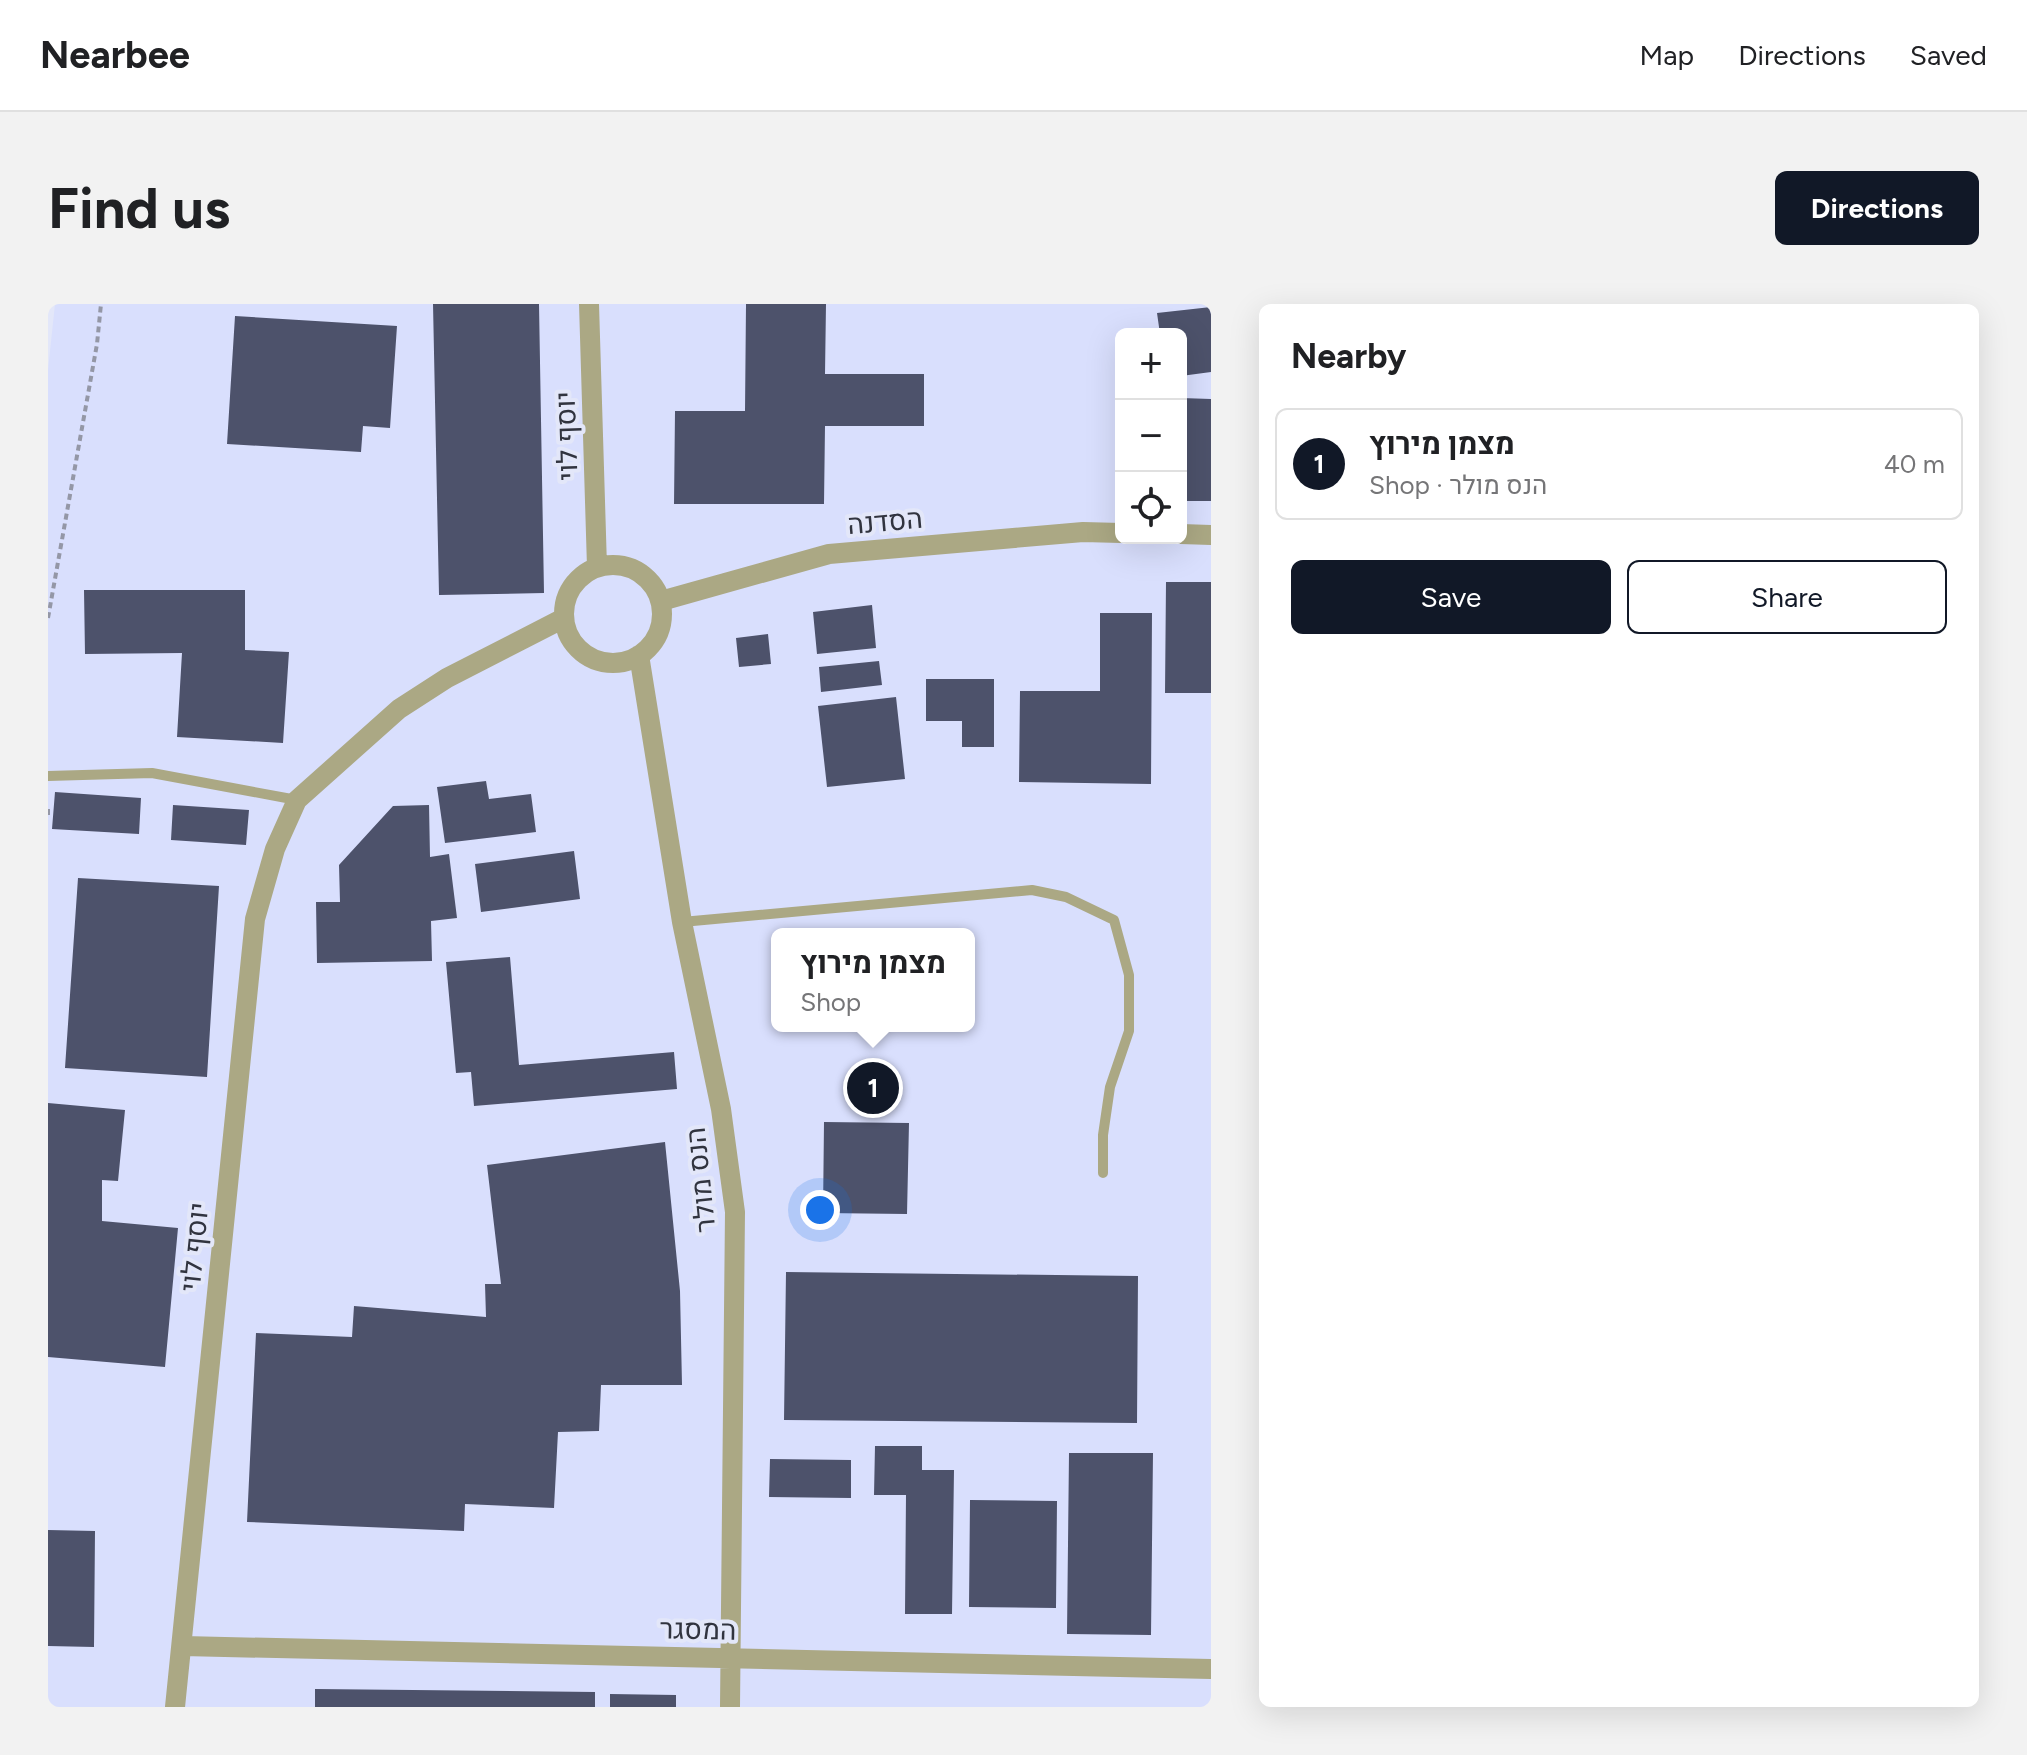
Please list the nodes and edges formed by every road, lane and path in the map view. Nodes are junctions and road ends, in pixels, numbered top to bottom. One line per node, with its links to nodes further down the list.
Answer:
1 (101, 304): 8 (path)
2 (589, 304): 6 (street, יוסף לוי)
3 (1115, 533): 7 (street, הסדנה)
4 (1187, 534): 5 (street)
5 (1211, 535)
6 (597, 567): 7 (street); 9 (street)
7 (661, 601): 10 (street)
8 (48, 618)
9 (564, 618): 10 (street); 12 (street)
10 (639, 655): 15 (street, הנס מולר)
11 (48, 776): 12 (lane)
12 (297, 800): 17 (street, יוסף לוי)
13 (48, 809): 14 (path)
14 (48, 819)
15 (682, 922): 16 (lane); 18 (street, הנס מולר)
16 (1103, 1173)
17 (183, 1646): 18 (street, המסגר); 20 (street, יוסף לוי)
18 (730, 1658): 19 (street, המסגר); 21 (street, הנס מולר)
19 (1211, 1669)
20 (175, 1707)
21 (730, 1707)

